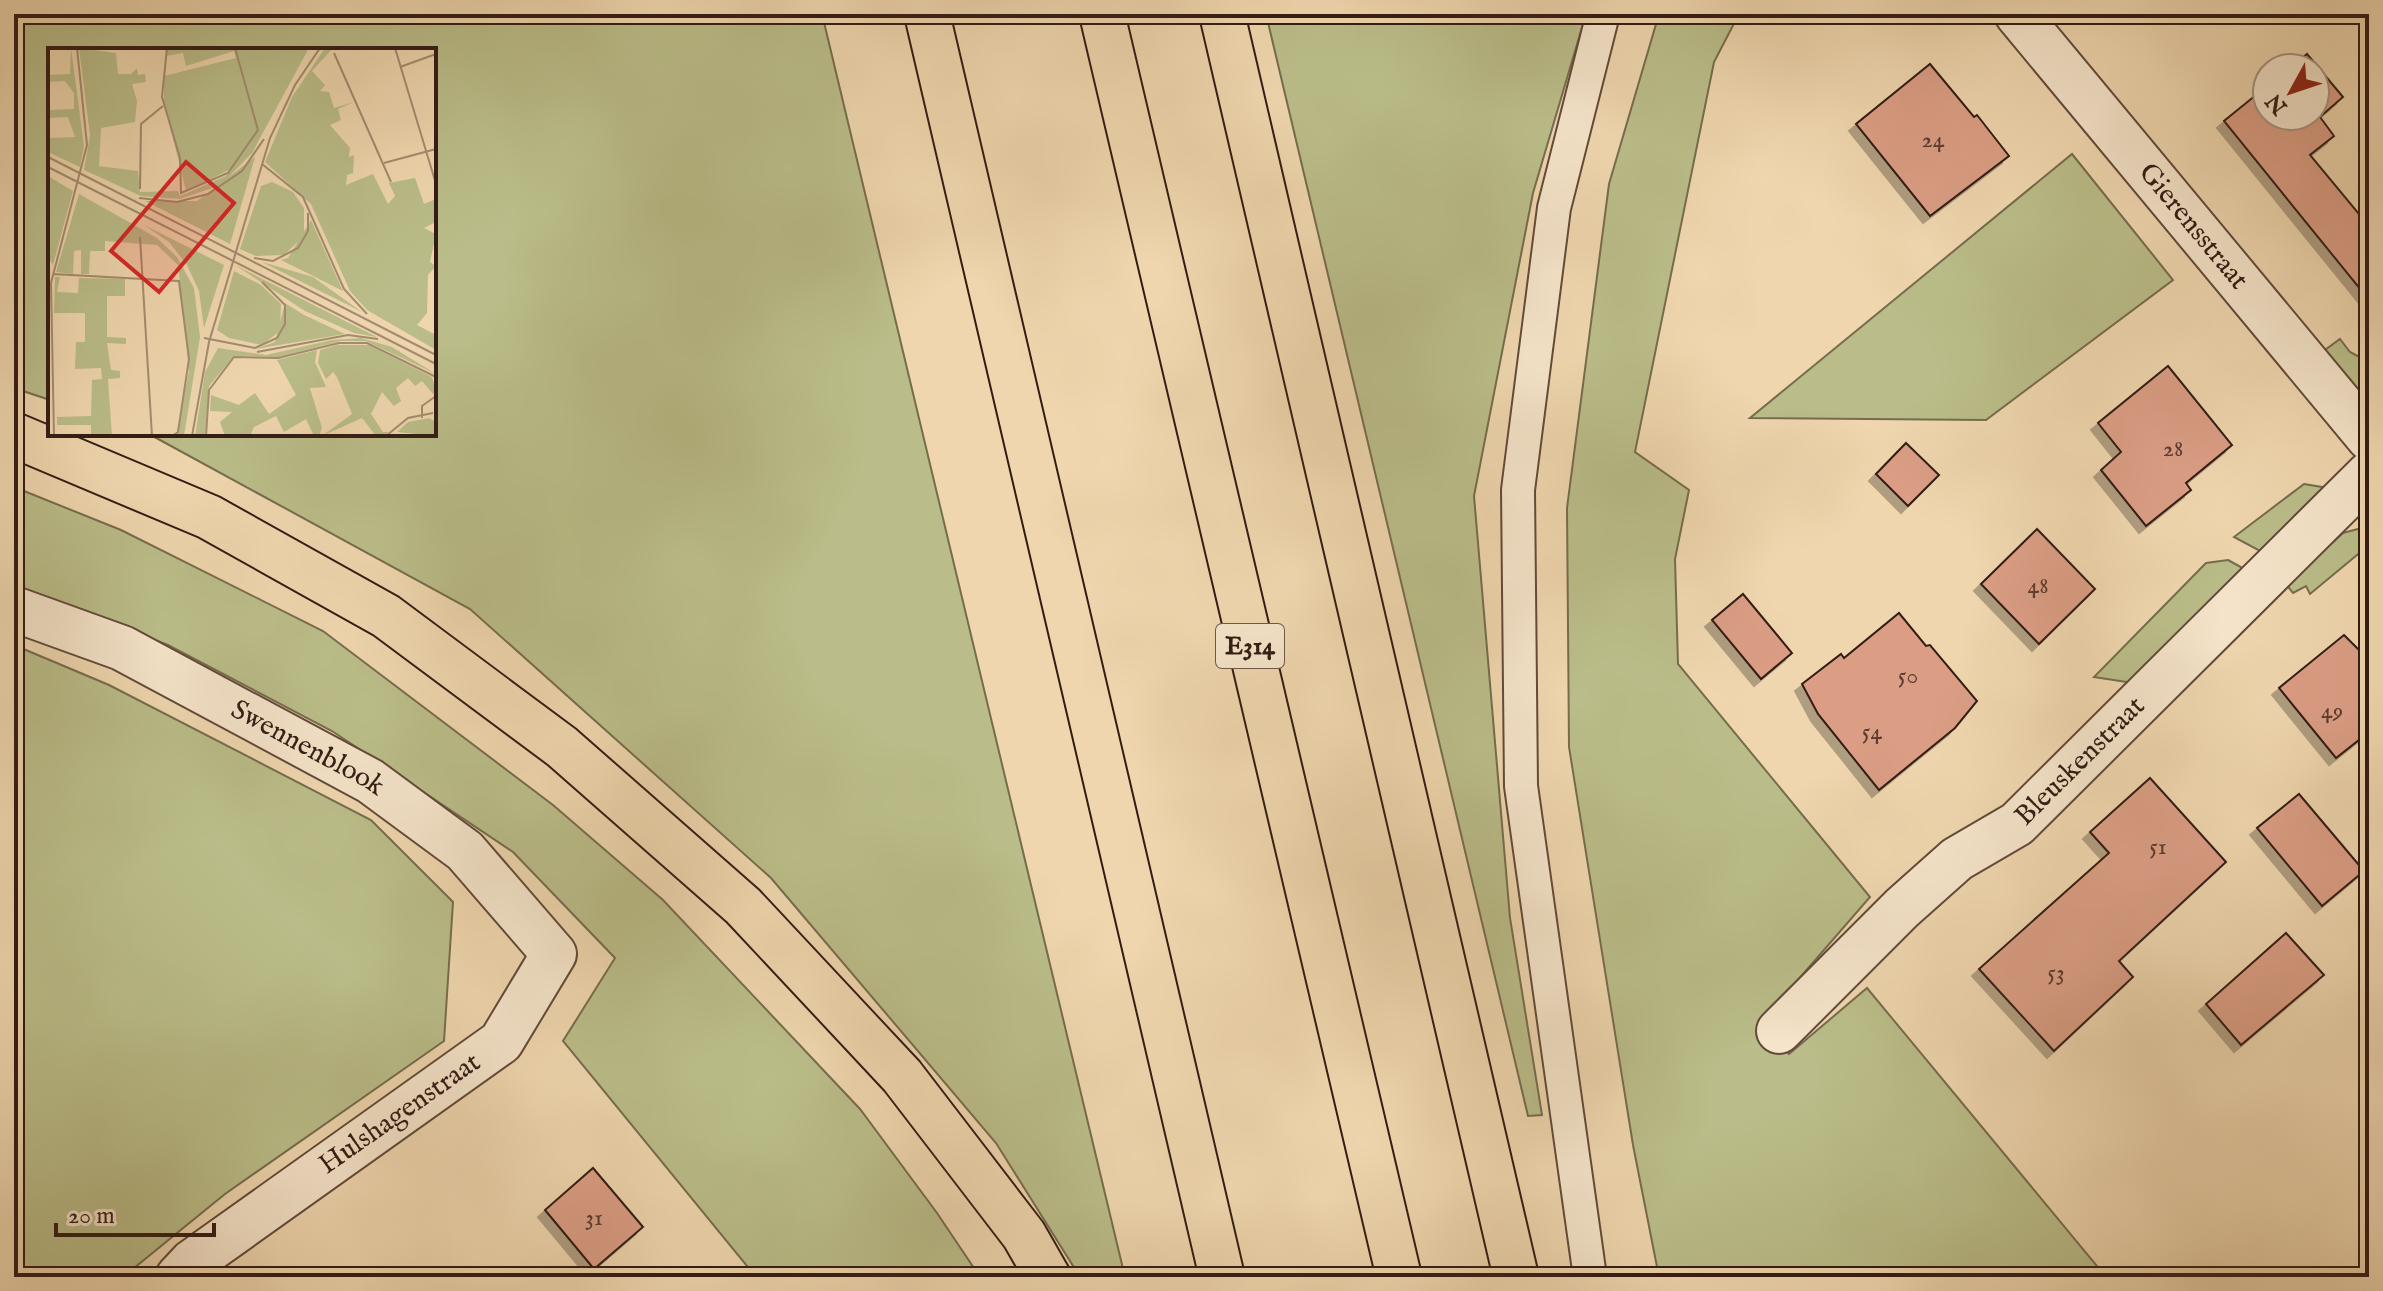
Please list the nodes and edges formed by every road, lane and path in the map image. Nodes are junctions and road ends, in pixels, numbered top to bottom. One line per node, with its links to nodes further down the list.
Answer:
1 (927, 14): 14 (highway)
2 (1102, 14): 15 (highway, E314)
3 (1222, 14): 16 (highway)
4 (1603, 14): 17 (lane)
5 (2017, 14): 7 (street, Gierensstraat)
6 (14, 435): 13 (highway)
7 (2369, 438)
8 (2369, 474): 11 (street, Bleuskenstraat)
9 (14, 609): 10 (street, Swennenblook)
10 (554, 954): 12 (street, Hulshagenstraat)
11 (1779, 1031)
12 (178, 1277)
13 (1048, 1277)
14 (1222, 1277)
15 (1399, 1277)
16 (1516, 1277)
17 (1590, 1277)

